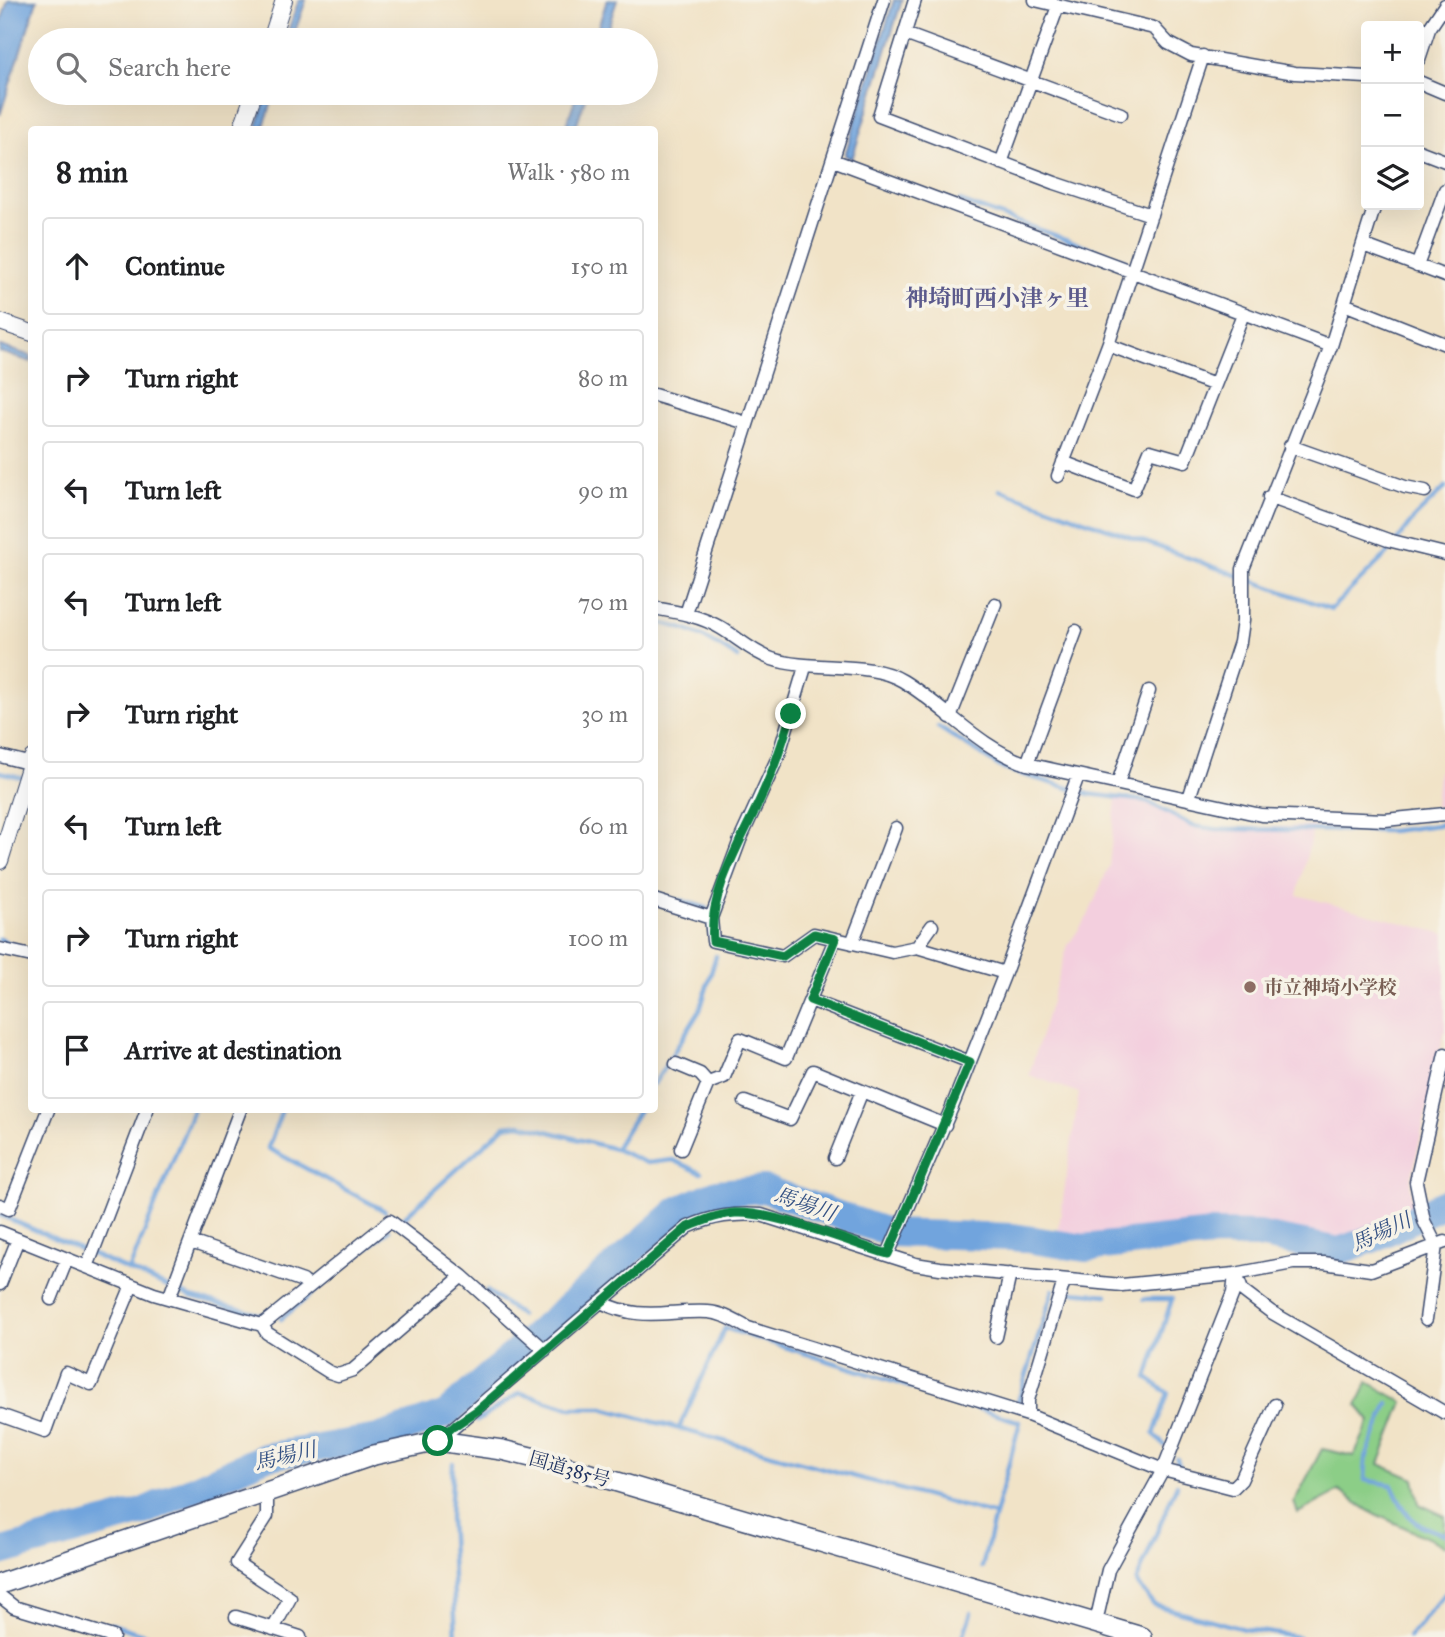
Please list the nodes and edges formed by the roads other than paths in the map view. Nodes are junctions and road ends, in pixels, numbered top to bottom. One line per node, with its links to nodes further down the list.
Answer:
1 (284, 0): 7 (street)
2 (884, 0): 19 (street)
3 (915, 0): 8 (street)
4 (1035, 0): 5 (street)
5 (1058, 5): 10 (street); 12 (street)
6 (1445, 5): 9 (street)
7 (275, 28)
8 (905, 34): 12 (street); 21 (street)
9 (1424, 44)
10 (1203, 56): 11 (street); 24 (street)
11 (1361, 77)
12 (1031, 80): 16 (street); 21 (street)
13 (1424, 84): 14 (street)
14 (1445, 93)
15 (250, 105): 17 (street)
16 (1121, 114)
17 (242, 126)
18 (1424, 153): 20 (street)
19 (833, 160): 27 (street); 47 (street)
20 (1445, 161)
21 (1001, 163): 24 (street)
22 (1445, 190): 26 (street)
23 (1374, 210): 25 (street)
24 (1151, 215): 27 (street)
25 (1363, 245): 26 (street); 29 (street)
26 (1417, 266): 28 (street)
27 (1132, 271): 30 (street); 34 (street)
28 (1445, 276)
29 (1344, 304): 33 (street); 35 (street)
30 (1243, 314): 35 (street); 36 (street)
31 (0, 322): 32 (street)
32 (28, 332)
33 (1445, 344)
34 (1108, 345): 36 (street); 40 (street)
35 (1331, 345): 39 (street)
36 (1215, 385): 40 (street)
37 (658, 396): 38 (street)
38 (740, 421)
39 (1290, 446): 42 (street); 43 (street)
40 (1063, 462): 41 (street)
41 (1058, 477)
42 (1425, 491)
43 (1269, 497): 44 (street); 58 (street)
44 (1445, 554)
45 (995, 604): 51 (street)
46 (658, 609): 47 (street)
47 (685, 614): 49 (street)
48 (1076, 631): 54 (street)
49 (806, 667): 51 (street); 63 (street)
50 (1149, 691): 57 (street)
51 (950, 717): 54 (street)
52 (0, 756): 53 (street)
53 (28, 763)
54 (1027, 764): 56 (street)
55 (28, 771): 61 (street)
56 (1078, 776): 57 (street); 70 (street)
57 (1118, 783): 58 (street)
58 (1189, 798): 59 (street)
59 (1445, 814)
60 (896, 828): 66 (street)
61 (0, 861)
62 (658, 901): 63 (street)
63 (711, 918): 65 (street)
64 (932, 926): 67 (street)
65 (835, 939): 66 (street); 71 (street)
66 (852, 943): 67 (street)
67 (917, 947): 70 (street)
68 (0, 948): 69 (street)
69 (28, 956)
70 (1005, 973): 73 (street)
71 (810, 1000): 73 (street); 75 (street)
72 (1445, 1054): 88 (street)
73 (970, 1062): 81 (street)
74 (676, 1064): 75 (street)
75 (708, 1083): 82 (street)
76 (862, 1091): 77 (street); 81 (street); 83 (street)
77 (745, 1102)
78 (47, 1113): 84 (street)
79 (146, 1113): 91 (street)
80 (239, 1113): 87 (street)
81 (945, 1125): 89 (street)
82 (681, 1149)
83 (835, 1158)
84 (0, 1205)
85 (0, 1232): 86 (street)
86 (18, 1239): 90 (street); 96 (street)
87 (191, 1242): 98 (street); 99 (street)
88 (1441, 1243): 93 (street); 102 (street)
89 (888, 1254): 92 (street); 101 (street)
90 (67, 1259): 91 (street); 100 (street)
91 (90, 1259): 97 (street)
92 (1010, 1274): 95 (street); 104 (street)
93 (1236, 1274): 95 (street); 107 (street); 111 (street)
94 (462, 1276): 98 (street); 103 (street); 105 (street)
95 (1064, 1281): 109 (street)
96 (0, 1284)
97 (132, 1285): 99 (street); 108 (street)
98 (309, 1287): 103 (street)
99 (171, 1292): 103 (street)
100 (51, 1299)
101 (601, 1302): 105 (street); 109 (street)
102 (1426, 1319)
103 (262, 1325)
104 (996, 1337)
105 (545, 1350): 110 (street)
106 (1275, 1405): 111 (street)
107 (1445, 1413)
108 (0, 1415)
109 (1028, 1415): 111 (street)
110 (438, 1441): 112 (highway, 国道385号); 116 (highway, 国道385号)
111 (1163, 1470): 116 (street)
112 (267, 1492): 113 (highway, 国道385号); 117 (street)
113 (0, 1584)
114 (0, 1597): 118 (street)
115 (236, 1617): 117 (street)
116 (1096, 1622): 120 (highway, 国道385号)
117 (272, 1629): 119 (street)
118 (113, 1637)
119 (300, 1637)
120 (1142, 1637)

